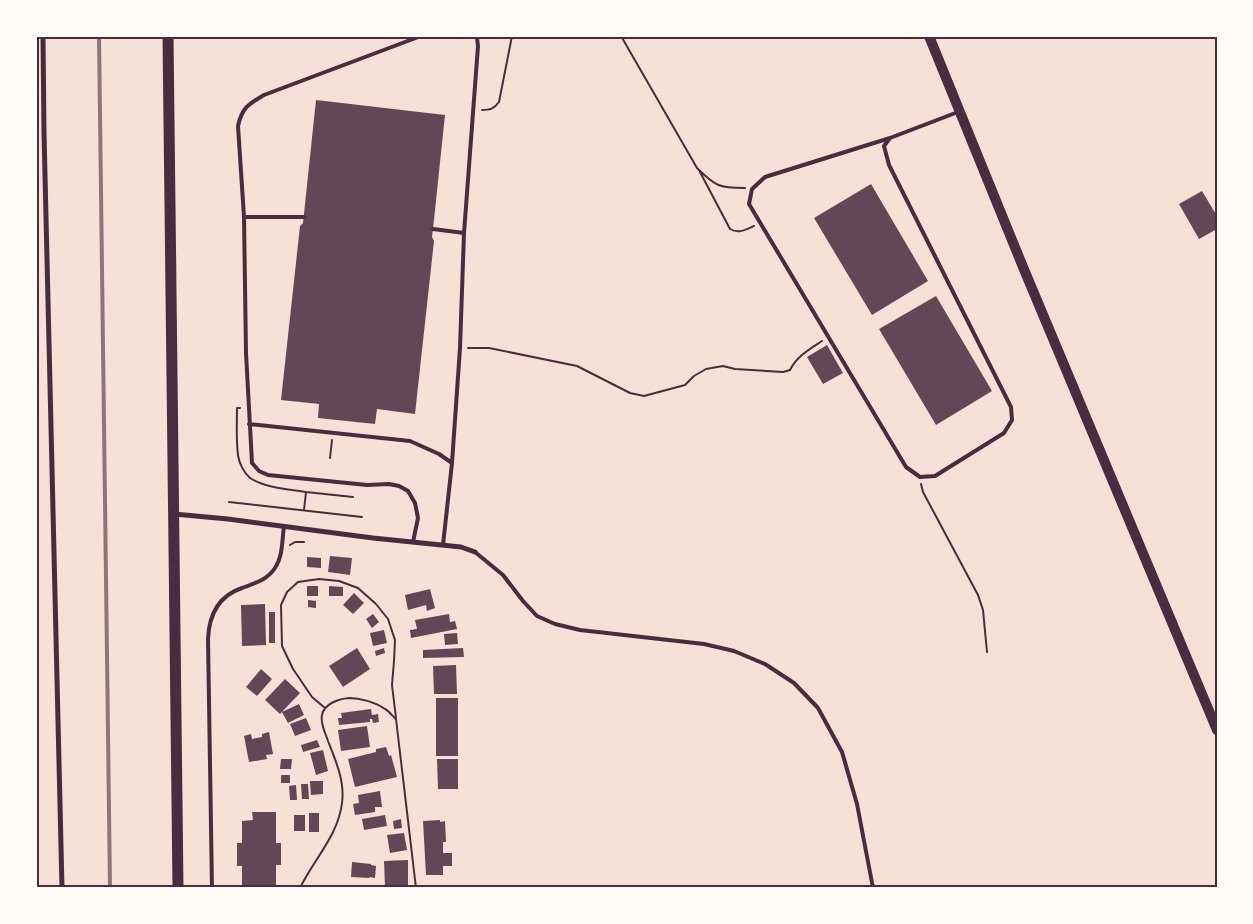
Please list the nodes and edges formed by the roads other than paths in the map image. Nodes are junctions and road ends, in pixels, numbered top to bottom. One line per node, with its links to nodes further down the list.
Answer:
1 (43, 36): 8 (street)
2 (168, 36): 16 (main road)
3 (421, 36): 10 (lane)
4 (476, 36): 13 (lane)
5 (929, 36): 6 (main road)
6 (960, 111): 9 (lane); 21 (main road)
7 (36, 133): 8 (street)
8 (44, 133): 22 (street)
9 (890, 138): 9 (lane)
10 (244, 217): 11 (lane); 14 (lane)
11 (304, 217)
12 (433, 229): 13 (lane)
13 (464, 233): 15 (lane)
14 (249, 424): 15 (lane); 18 (lane)
15 (452, 463): 19 (lane)
16 (173, 514): 17 (street); 23 (main road)
17 (284, 526): 18 (street); 24 (lane)
18 (414, 542): 19 (street)
19 (442, 545): 20 (street)
20 (475, 552): 25 (lane)
21 (1217, 730)
22 (62, 888)
23 (178, 888)
24 (212, 888)
25 (873, 888)

